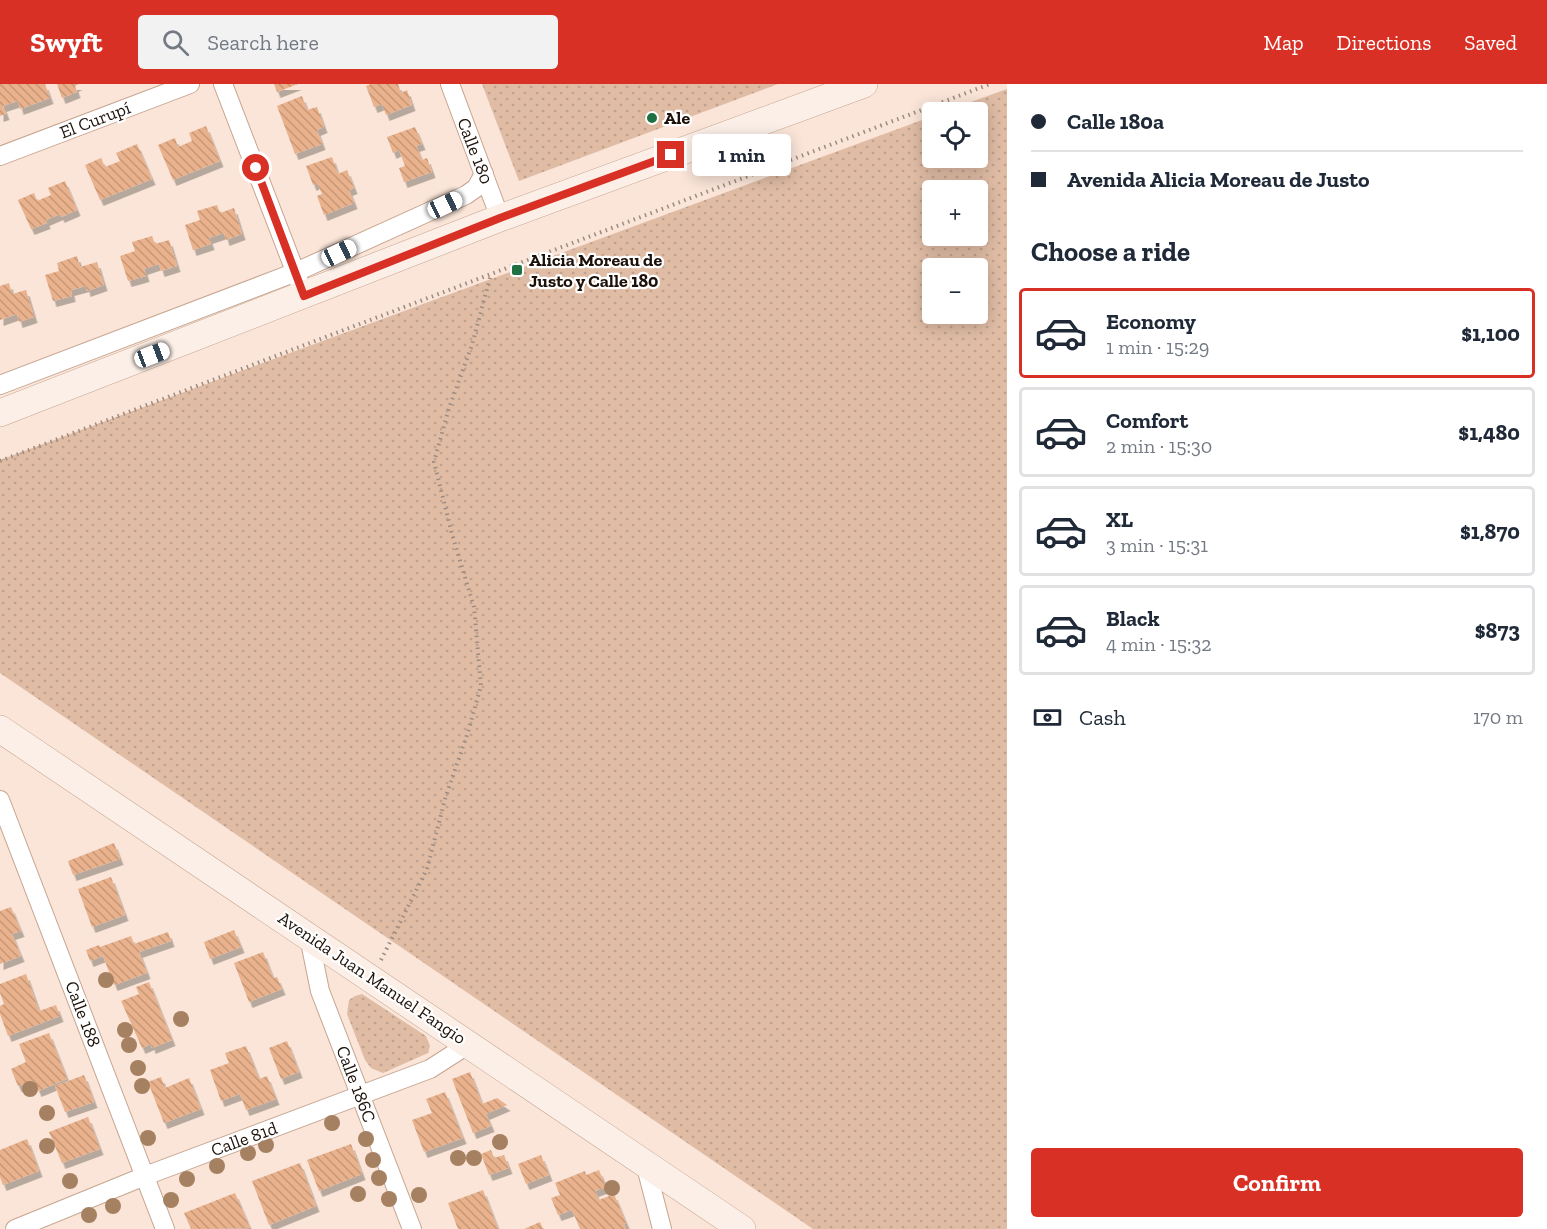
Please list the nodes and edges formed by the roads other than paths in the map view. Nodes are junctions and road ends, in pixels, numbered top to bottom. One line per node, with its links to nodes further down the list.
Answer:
1 (190, 84): 5 (street, El Curupí)
2 (223, 84): 8 (street)
3 (450, 84): 6 (street, Calle 180)
4 (864, 84): 7 (main road)
5 (0, 156)
6 (484, 174): 7 (street, Calle 180); 8 (street)
7 (500, 218): 8 (main road)
8 (300, 284): 9 (street); 10 (main road)
9 (0, 385)
10 (0, 413)
11 (0, 729): 13 (main road, Avenida Juan Manuel Fangio)
12 (0, 800): 17 (street, Calle 188)
13 (309, 937): 14 (main road, Avenida Juan Manuel Fangio); 15 (street, Calle 186C)
14 (469, 1044): 15 (street, Calle 81d); 16 (main road, Avenida Juan Manuel Fangio)
15 (361, 1095): 17 (street, Calle 81d); 20 (street, Calle 186C)
16 (645, 1163): 21 (street); 22 (main road, Avenida Juan Manuel Fangio)
17 (145, 1176): 18 (street, Calle 81d); 19 (street, Calle 188)
18 (15, 1229)
19 (165, 1229)
20 (412, 1229)
21 (662, 1229)
22 (742, 1229)

